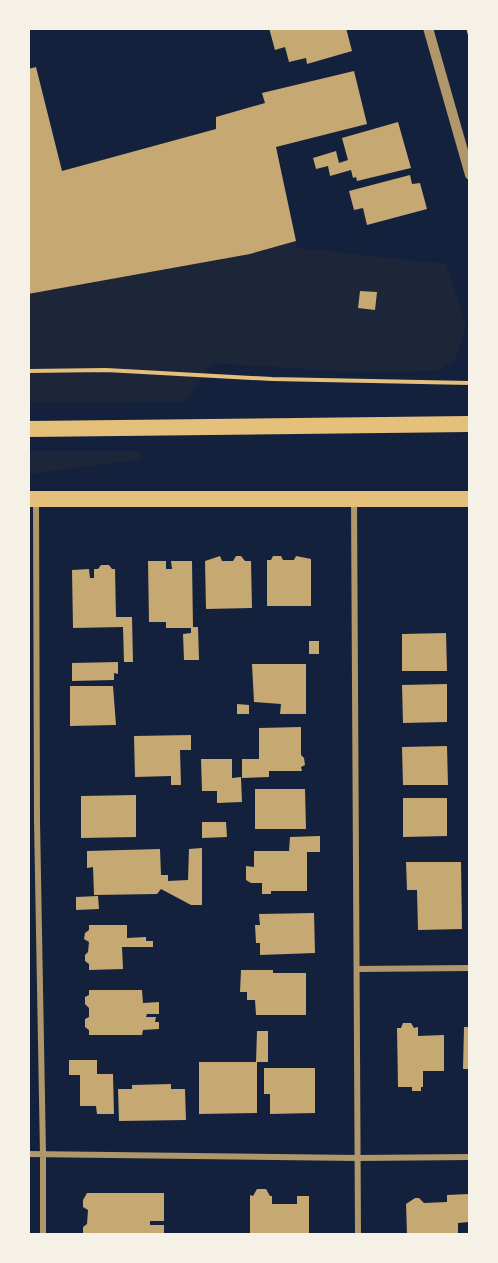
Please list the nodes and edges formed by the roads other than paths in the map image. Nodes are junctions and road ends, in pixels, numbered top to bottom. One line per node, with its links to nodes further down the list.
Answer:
1 (428, 28): 2 (street)
2 (470, 175)
3 (470, 424): 4 (highway)
4 (28, 429)
5 (32, 499): 6 (highway); 9 (street)
6 (354, 499): 7 (highway); 11 (street)
7 (470, 499)
8 (28, 820): 9 (street)
9 (37, 820): 13 (street)
10 (470, 968): 11 (street)
11 (358, 969): 15 (street)
12 (28, 1154): 13 (street)
13 (43, 1154): 15 (street); 16 (street)
14 (470, 1157): 15 (street)
15 (358, 1158): 17 (street)
16 (43, 1234)
17 (358, 1234)

